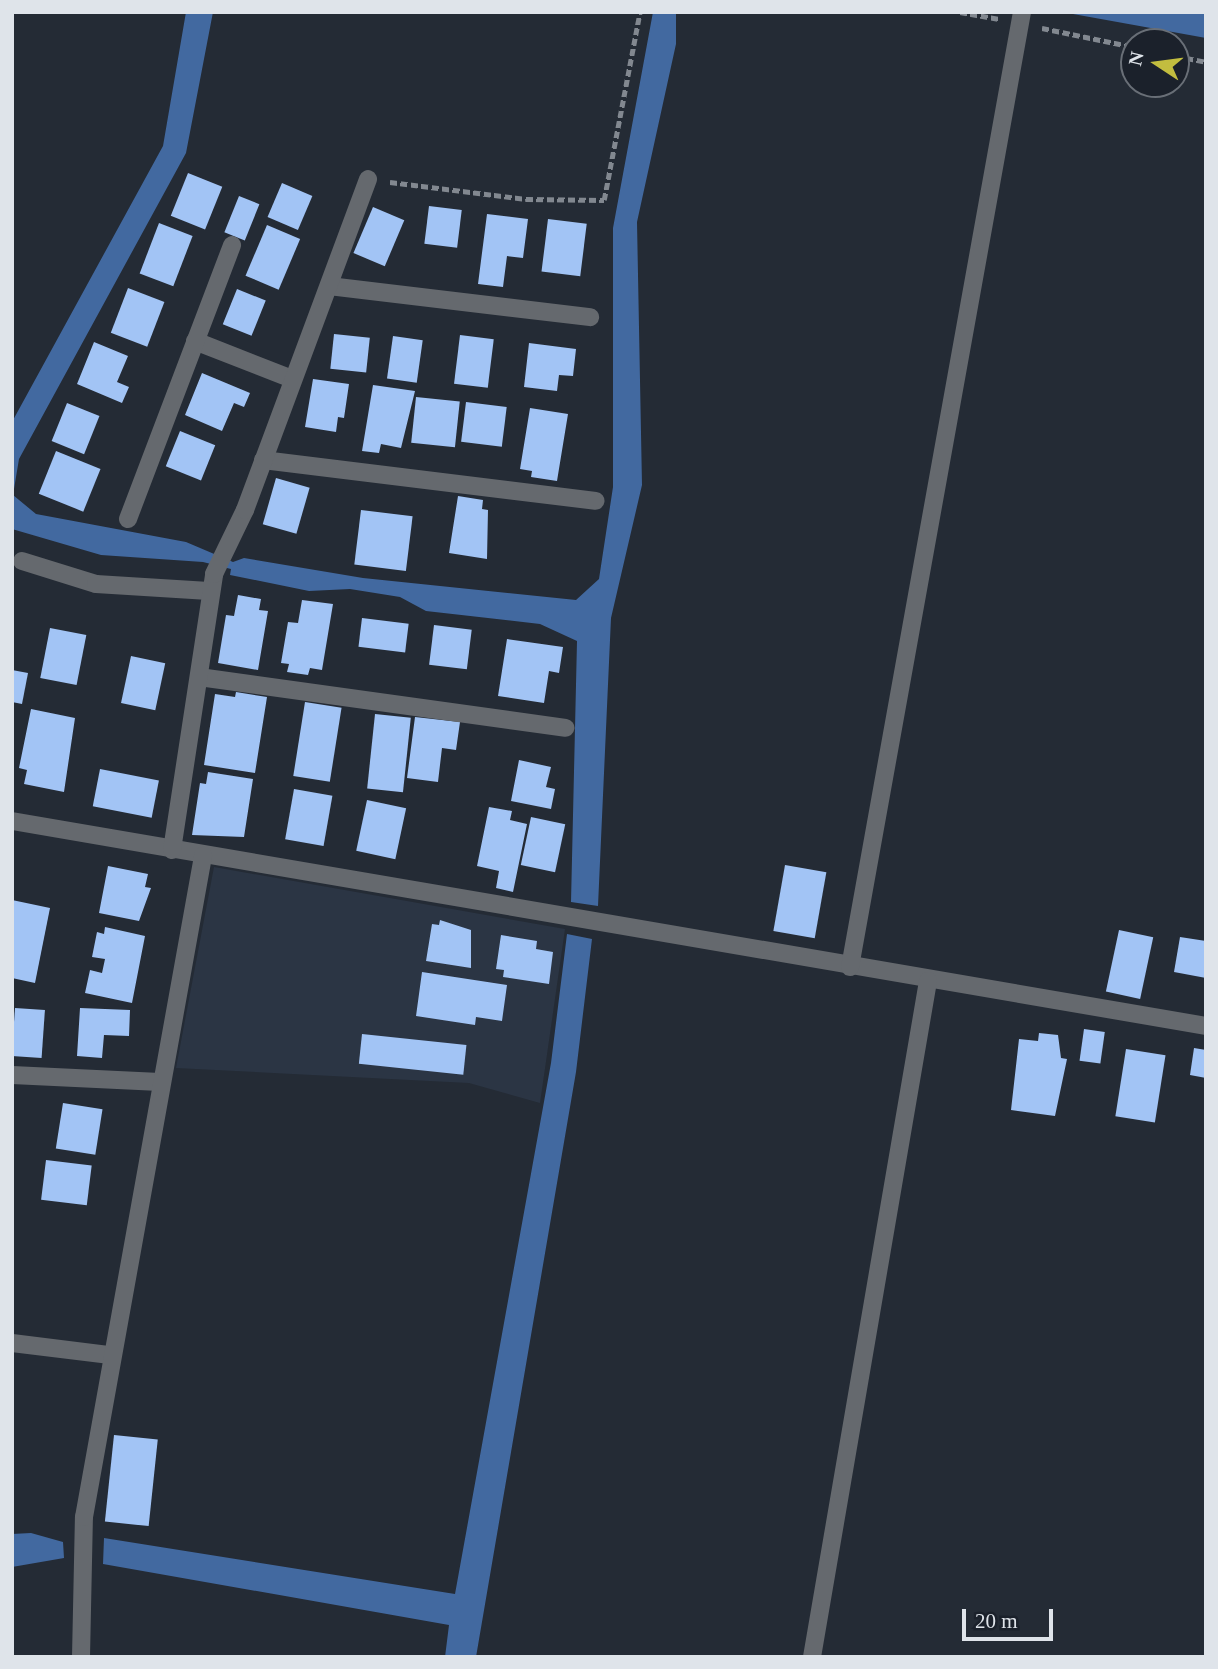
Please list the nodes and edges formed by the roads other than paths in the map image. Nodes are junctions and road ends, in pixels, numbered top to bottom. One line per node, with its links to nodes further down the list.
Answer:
1 (1021, 18): 18 (street)
2 (368, 179): 4 (street)
3 (232, 245): 6 (street)
4 (329, 286): 5 (street); 7 (street)
5 (590, 317)
6 (195, 341): 7 (street); 10 (street)
7 (292, 379): 8 (street)
8 (263, 460): 9 (street); 12 (street)
9 (595, 501)
10 (128, 519)
11 (22, 561): 12 (street)
12 (211, 583): 13 (street)
13 (199, 677): 14 (street); 16 (street)
14 (565, 728)
15 (12, 821): 16 (street)
16 (172, 850): 17 (street)
17 (203, 856): 18 (street); 22 (street)
18 (850, 967): 19 (street)
19 (928, 981): 20 (street); 26 (street)
20 (1206, 1027)
21 (12, 1075): 22 (street)
22 (160, 1082): 24 (street)
23 (12, 1343): 24 (street)
24 (110, 1355): 25 (street)
25 (81, 1657)
26 (812, 1657)

